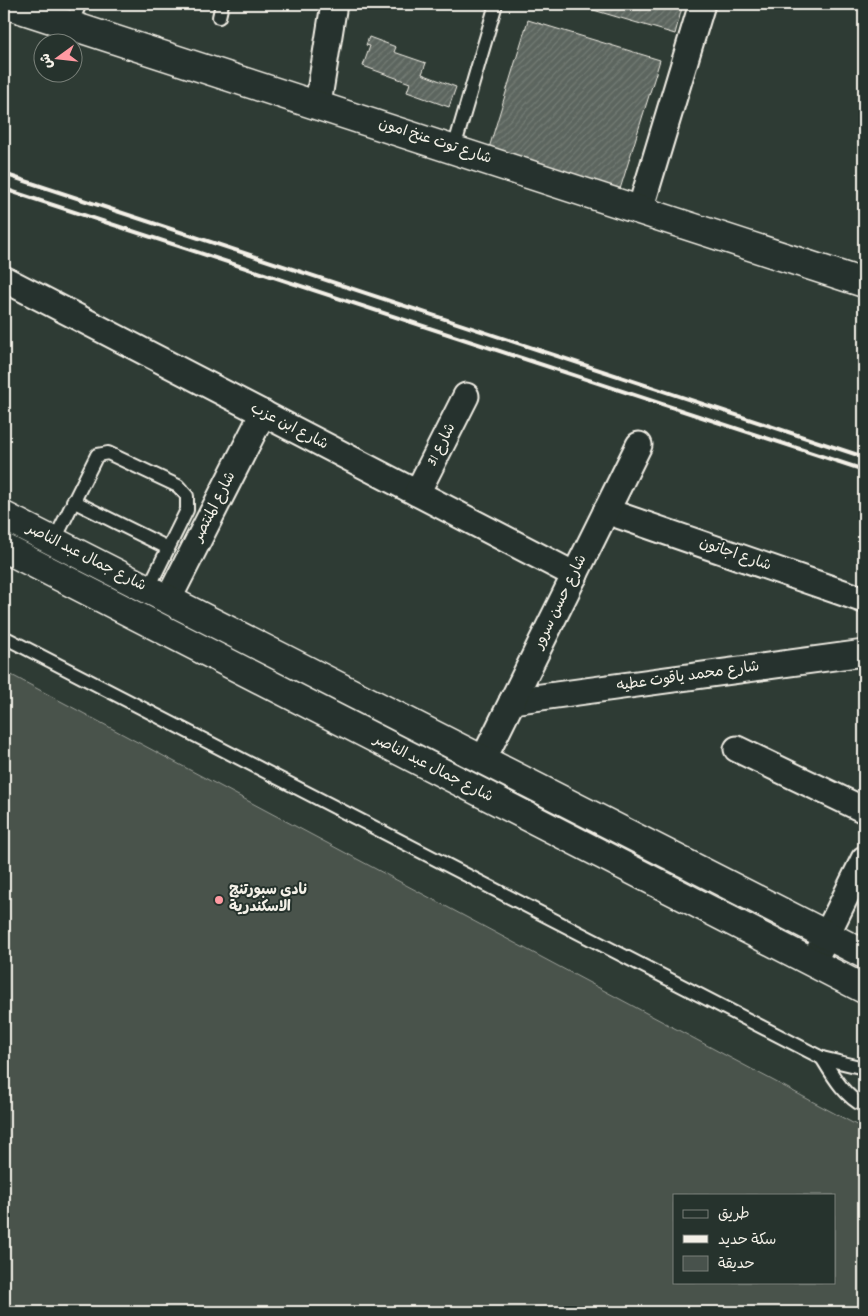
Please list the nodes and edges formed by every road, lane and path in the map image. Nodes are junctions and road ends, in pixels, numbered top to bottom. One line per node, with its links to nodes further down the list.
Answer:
1 (5, 4): 6 (main road, شارع توت عنخ امون)
2 (222, 4): 7 (lane)
3 (334, 4): 8 (street)
4 (496, 4): 9 (lane)
5 (702, 4): 10 (street)
6 (75, 14): 8 (main road, شارع توت عنخ امون)
7 (218, 17)
8 (318, 104): 9 (main road, شارع توت عنخ امون)
9 (454, 148): 10 (main road, شارع توت عنخ امون)
10 (640, 210): 12 (main road, شارع توت عنخ امون)
11 (4, 279): 14 (street, شارع ابن عزب)
12 (864, 283)
13 (466, 396): 16 (street, شارع 31)
14 (263, 413): 16 (street, شارع ابن عزب); 24 (street, شارع المنتصر)
15 (639, 445): 18 (street, شارع حسن سرور)
16 (417, 493): 23 (street, شارع ابن عزب)
17 (73, 501): 20 (lane); 22 (lane); 22 (lane)
18 (606, 511): 23 (street, شارع حسن سرور); 25 (street, شارع اجاتون)
19 (4, 516): 20 (main road, شارع جمال عبد الناصر)
20 (54, 542): 24 (main road, شارع جمال عبد الناصر)
21 (4, 548): 35 (main road, شارع جمال عبد الناصر)
22 (168, 548): 24 (lane)
23 (575, 575): 28 (street, شارع حسن سرور)
24 (158, 595): 30 (main road, شارع جمال عبد الناصر)
25 (864, 600)
26 (4, 638): 37 (lane)
27 (864, 653): 28 (street, شارع محمد ياقوت عطيه)
28 (512, 701): 30 (street, شارع حسن سرور)
29 (737, 749): 31 (street)
30 (483, 760): 33 (main road, شارع جمال عبد الناصر)
31 (864, 810)
32 (864, 860): 33 (street)
33 (827, 935): 34 (main road, شارع جمال عبد الناصر); 35 (street)
34 (864, 954)
35 (813, 963): 36 (main road, شارع جمال عبد الناصر)
36 (864, 989)
37 (822, 1058): 38 (lane); 39 (lane)
38 (864, 1068)
39 (864, 1106)

